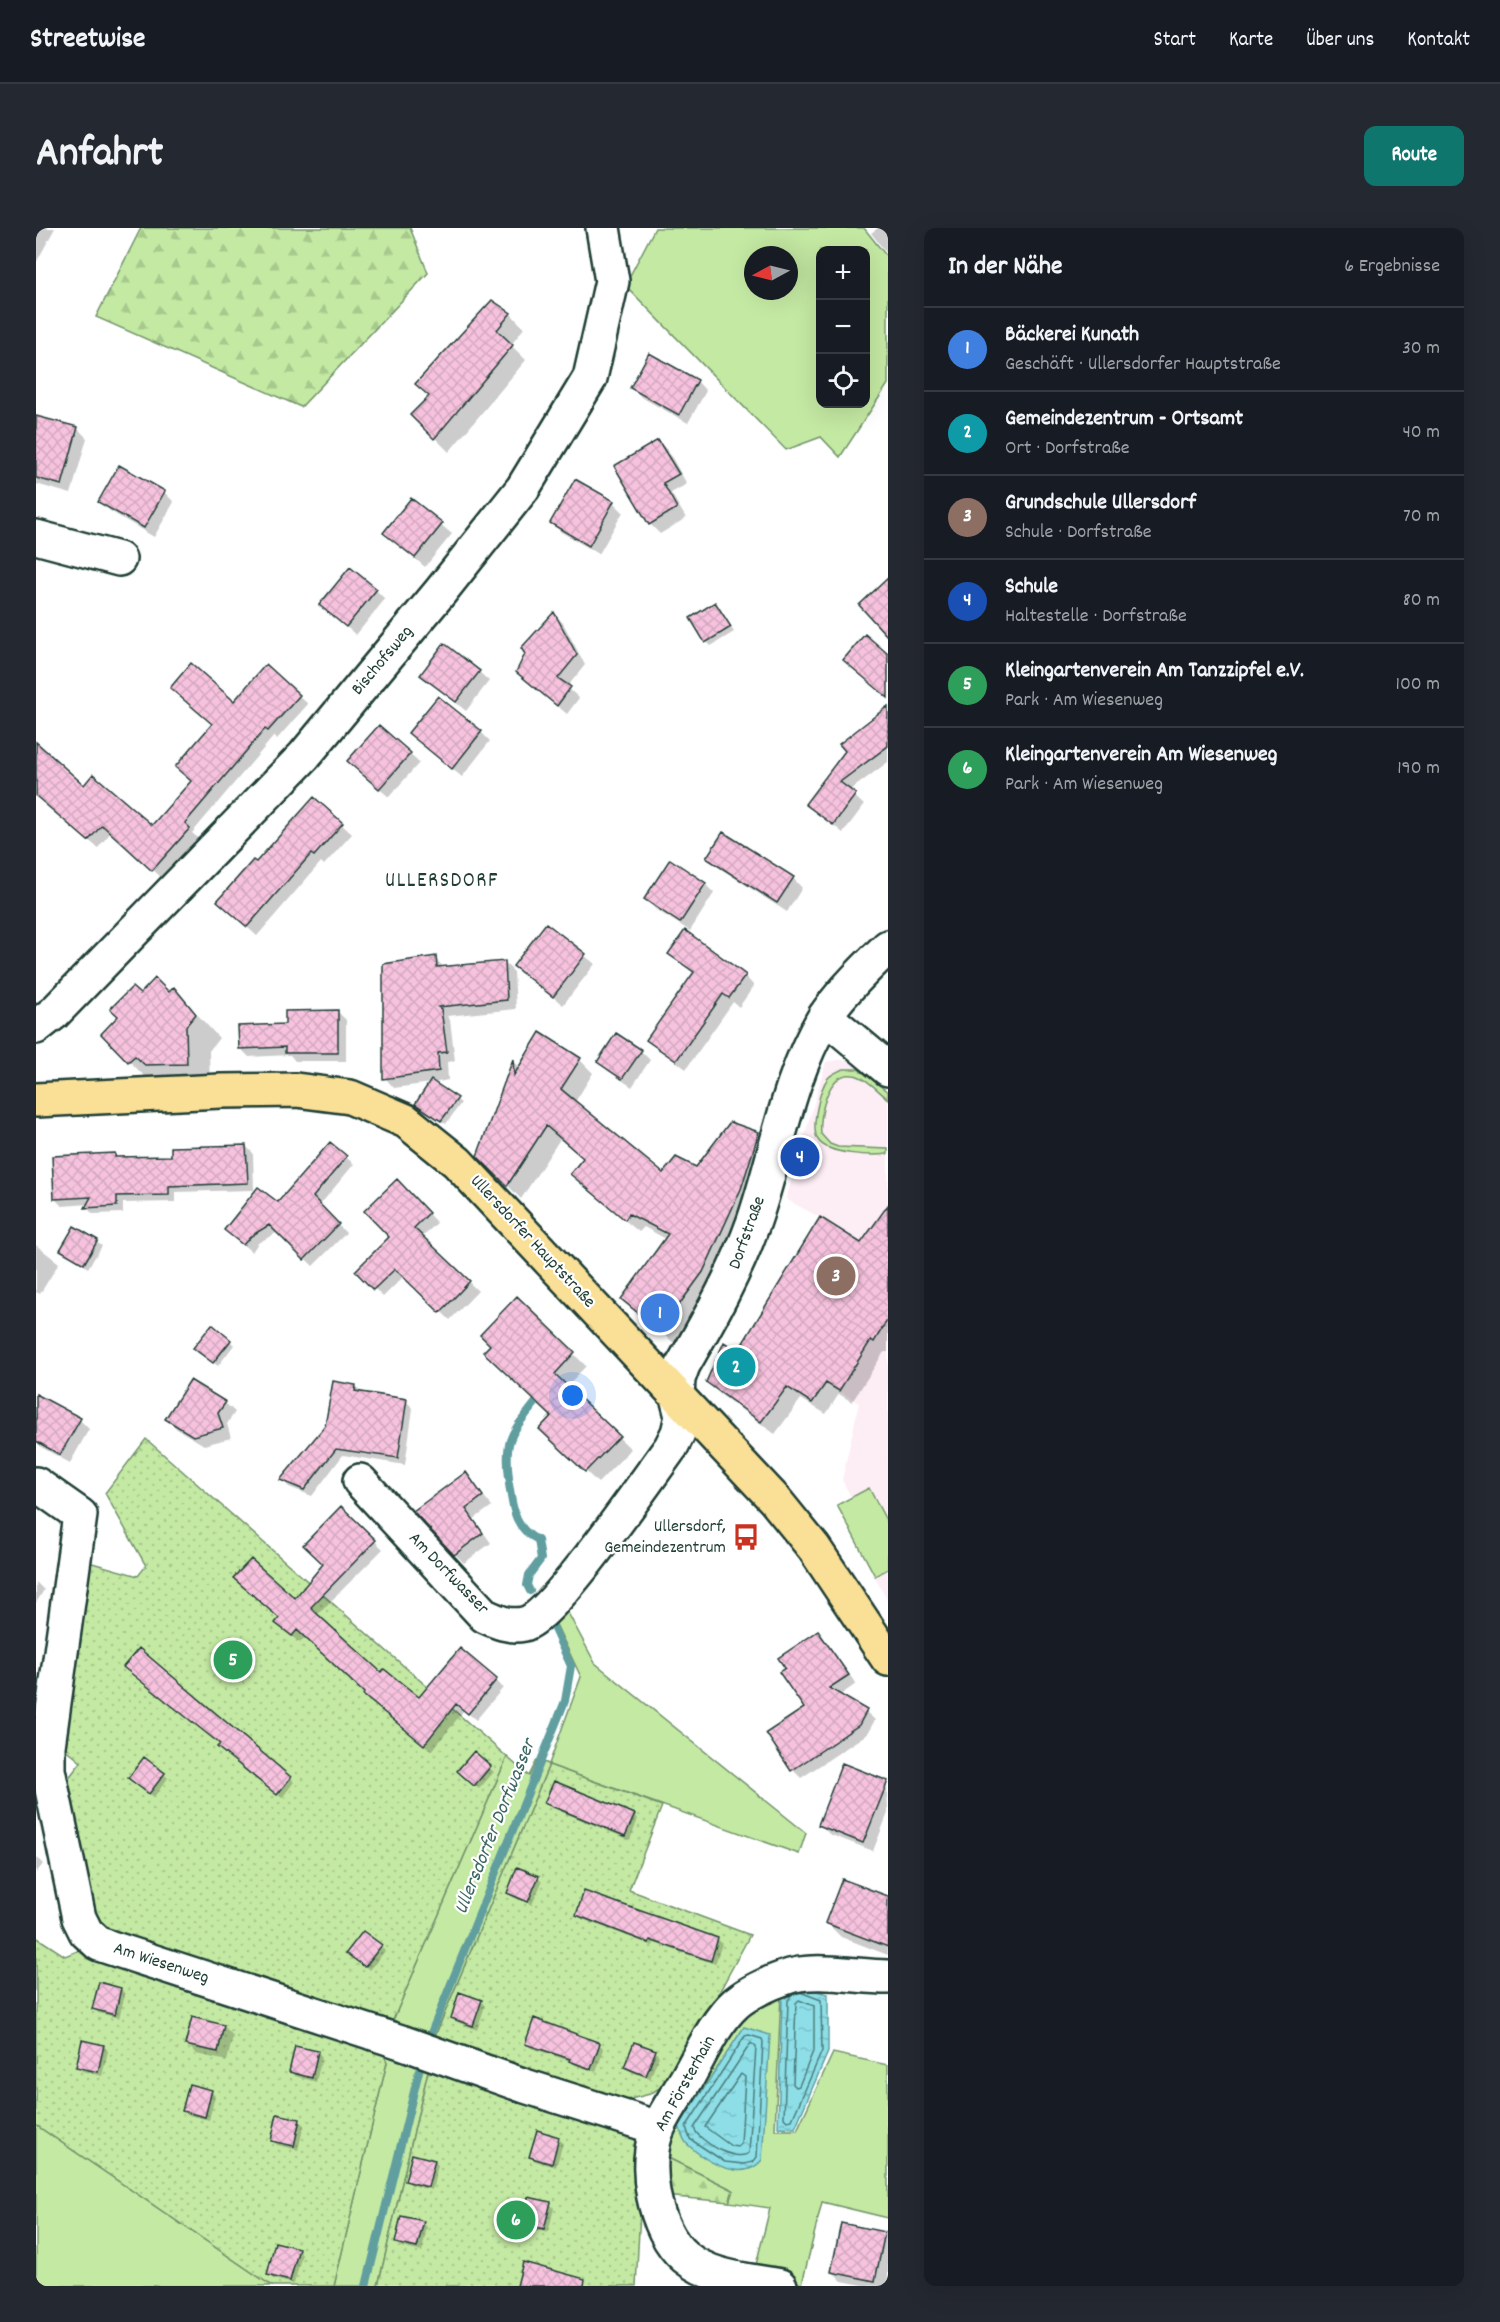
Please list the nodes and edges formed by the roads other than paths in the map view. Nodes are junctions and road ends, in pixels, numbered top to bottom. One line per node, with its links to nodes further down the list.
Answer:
1 (603, 228): 6 (street, Bischofsweg)
2 (36, 537): 3 (street)
3 (119, 559)
4 (888, 947): 5 (street, Dorfstraße)
5 (825, 1016): 7 (street); 9 (street, Dorfstraße)
6 (36, 1027)
7 (888, 1069)
8 (36, 1100): 9 (main road, Ullersdorfer Hauptstraße)
9 (677, 1397): 10 (street, Am Dorfwasser); 12 (main road, Ullersdorfer Hauptstraße)
10 (360, 1481)
11 (36, 1484): 14 (street, Am Wiesenweg)
12 (888, 1659)
13 (888, 1977): 14 (street, Am Försterhain)
14 (658, 2128): 15 (street, Am Försterhain)
15 (780, 2286)

